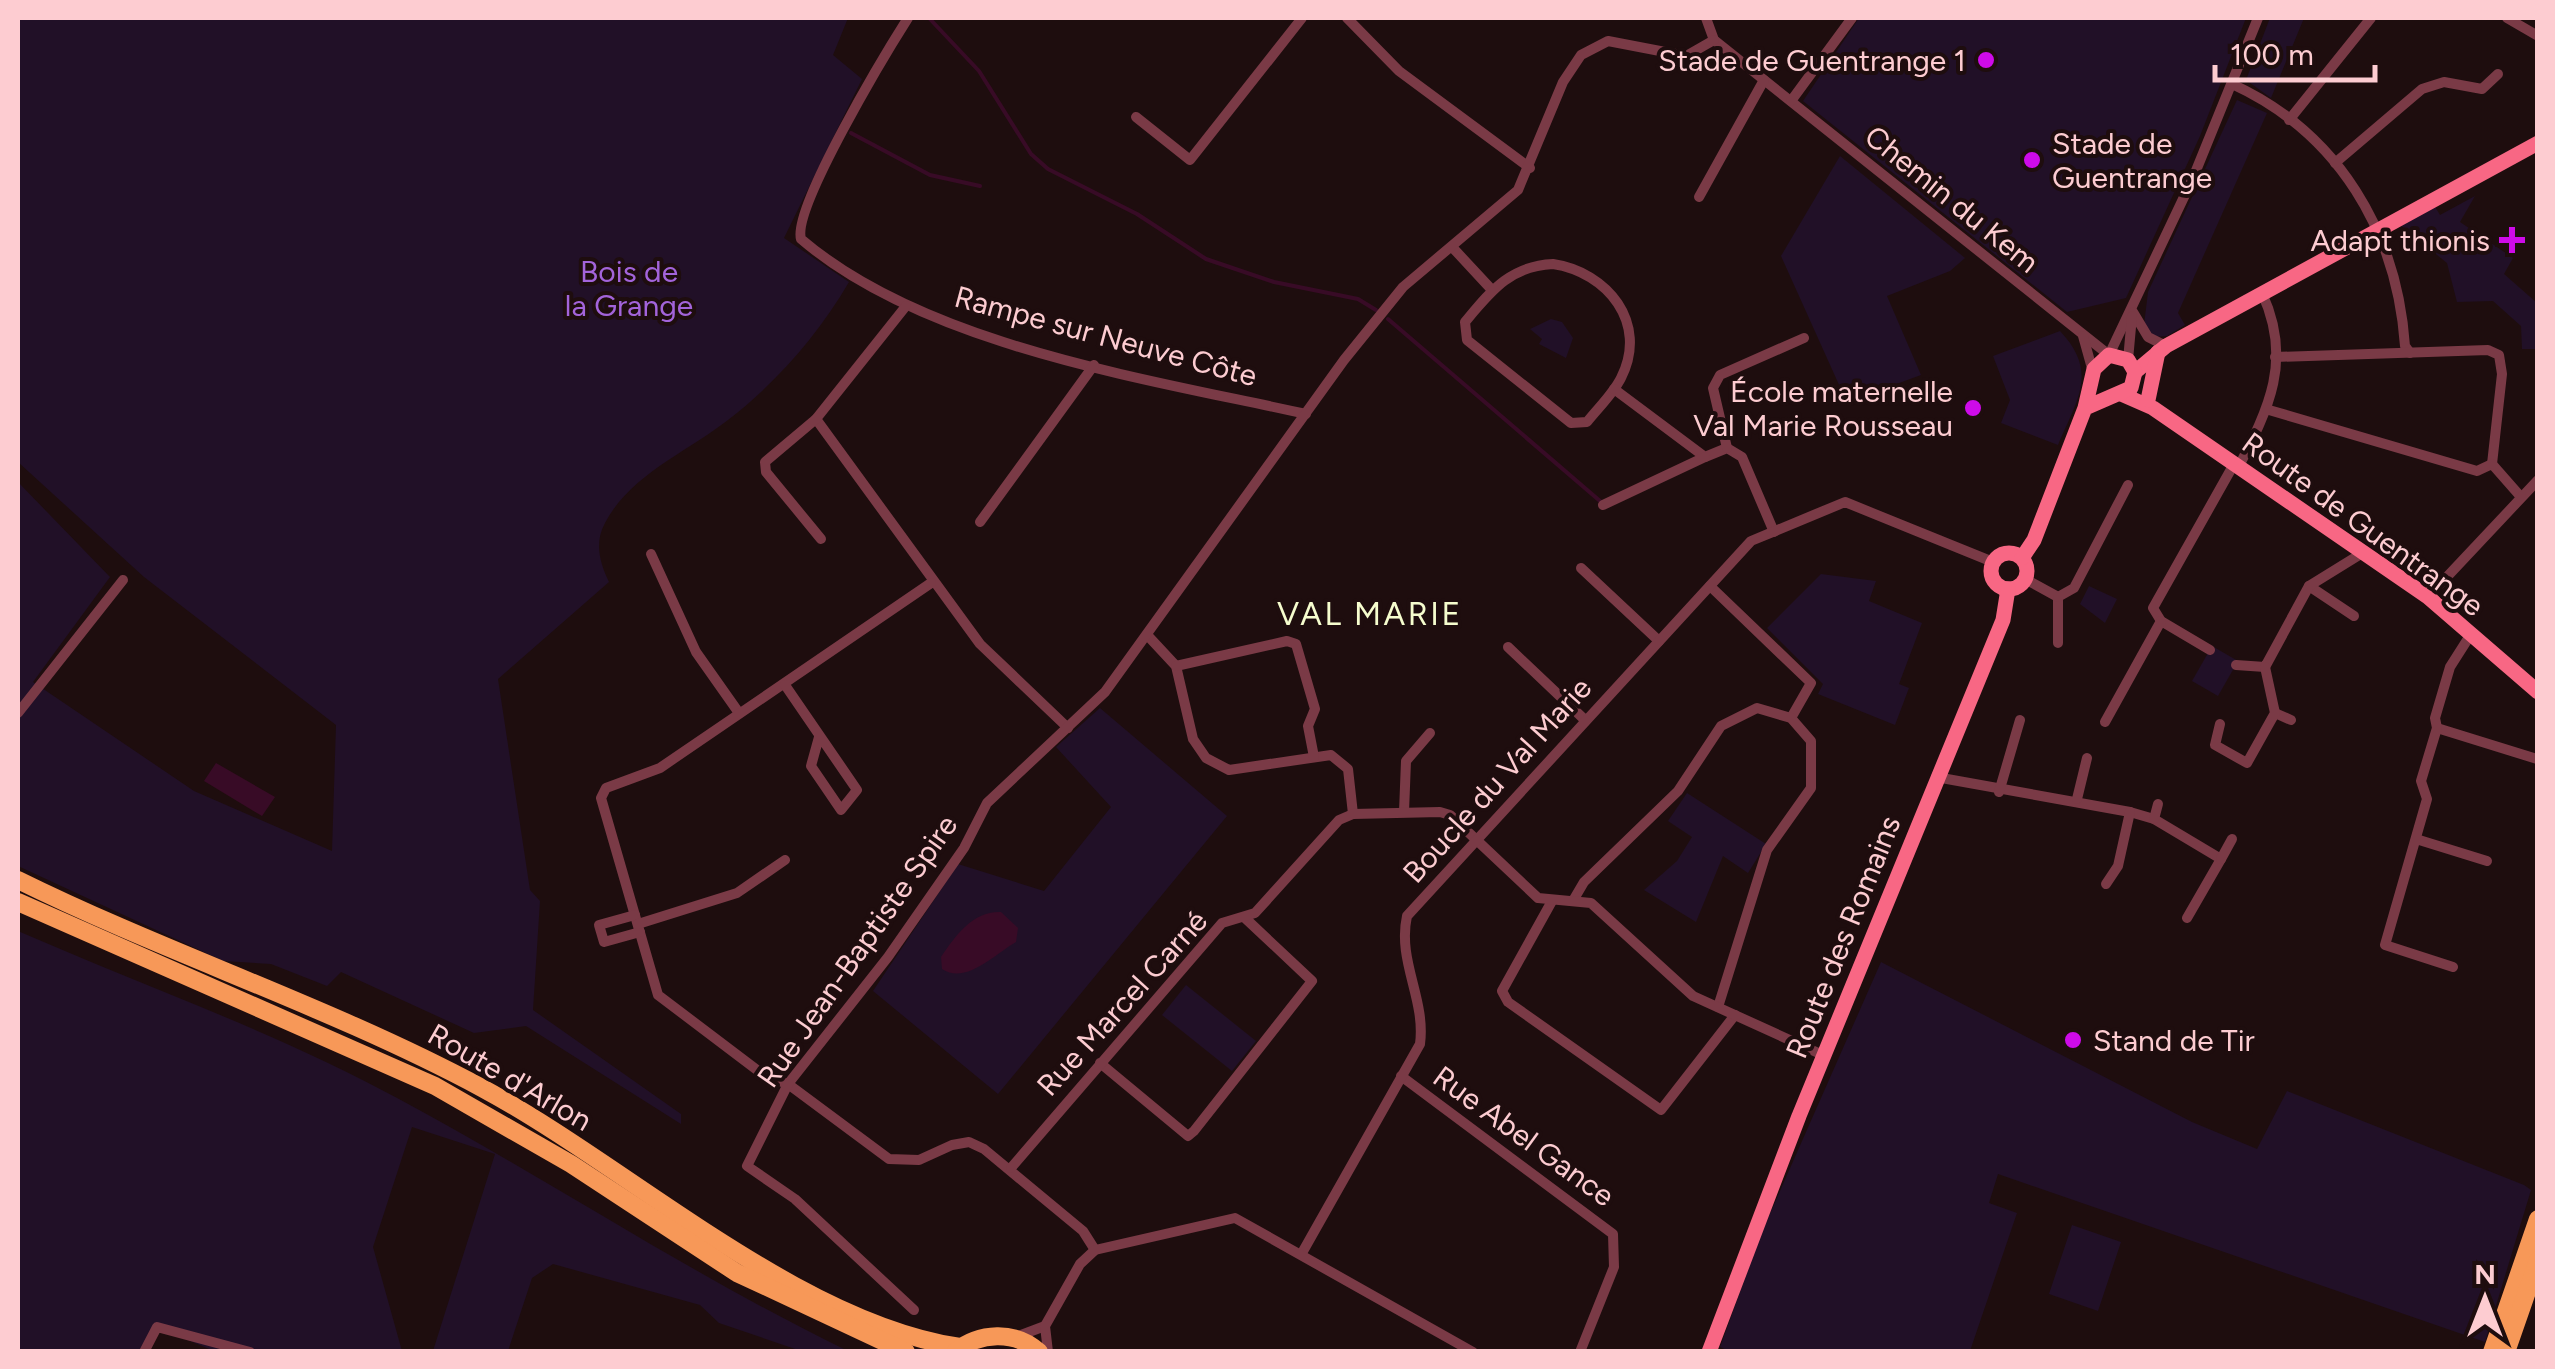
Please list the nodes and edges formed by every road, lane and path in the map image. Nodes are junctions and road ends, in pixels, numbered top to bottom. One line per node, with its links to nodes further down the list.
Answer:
1 (908, 18): 25 (street, Rampe sur Neuve Côte)
2 (1302, 18): 15 (street)
3 (1347, 18): 19 (street)
4 (1706, 18): 10 (street)
5 (1852, 18): 14 (street)
6 (2258, 18): 13 (street)
7 (2370, 18): 16 (street)
8 (2506, 18): 9 (street)
9 (2538, 36)
10 (1714, 40): 12 (street, Chemin du Kem); 19 (street, Rue Jean-Baptiste Spire)
11 (2498, 74): 18 (street)
12 (1764, 80): 14 (street, Chemin du Kem); 20 (street)
13 (2232, 84): 16 (street); 26 (street)
14 (1790, 101): 27 (street, Chemin du Kem)
15 (1136, 117)
16 (2289, 120): 18 (street)
17 (2538, 143): 21 (street)
18 (2334, 163): 21 (street)
19 (1530, 168): 22 (street, Rue Jean-Baptiste Spire)
20 (1699, 197)
21 (2379, 228): 24 (street); 30 (street)
22 (1452, 248): 23 (street); 41 (street, Rue Jean-Baptiste Spire)
23 (1492, 290): 36 (street); 36 (street)
24 (2262, 293): 29 (street); 32 (street)
25 (906, 306): 33 (street, Rampe sur Neuve Côte); 42 (street)
26 (2134, 306): 29 (street); 31 (street); 34 (street)
27 (2082, 335): 31 (street, Chemin du Kem); 35 (street)
28 (1804, 338): 43 (street)
29 (2163, 349): 34 (street); 38 (street)
30 (2410, 353): 32 (street); 45 (street)
31 (2108, 355): 34 (street); 35 (street)
32 (2275, 357): 40 (street)
33 (1094, 366): 41 (street, Rampe sur Neuve Côte); 51 (street)
34 (2133, 369): 37 (street); 38 (street, Route de Guentrange)
35 (2094, 377): 37 (street); 39 (street)
36 (1614, 389): 44 (street)
37 (2115, 395): 38 (street, Route de Guentrange); 39 (street)
38 (2150, 404): 46 (street, Route de Guentrange)
39 (2086, 408): 56 (street)
40 (2269, 410): 45 (street); 46 (street)
41 (1306, 414): 70 (street, Rue Jean-Baptiste Spire)
42 (816, 419): 53 (street); 61 (street)
43 (1727, 448): 44 (street); 52 (street)
44 (1705, 456): 50 (street)
45 (2492, 464): 49 (street)
46 (2236, 466): 54 (street, Route de Guentrange); 68 (street)
47 (2538, 480): 49 (street)
48 (2128, 485): 65 (street)
49 (2521, 497): 66 (street)
50 (1602, 505)
51 (980, 522)
52 (1774, 532): 57 (street, Boucle du Val Marie); 62 (street, Boucle du Val Marie)
53 (821, 539)
54 (2364, 552): 63 (street); 66 (street, Route de Guentrange)
55 (651, 554): 81 (street)
56 (2022, 558): 57 (street); 59 (street)
57 (1993, 562): 64 (street)
58 (1581, 568): 71 (street)
59 (2026, 579): 64 (street); 65 (street)
60 (123, 580): 80 (street)
61 (931, 583): 78 (street); 89 (street)
62 (1710, 586): 71 (street, Boucle du Val Marie); 83 (street)
63 (2309, 586): 67 (street); 77 (street)
64 (2008, 589): 96 (street, Route des Romains)
65 (2058, 597): 72 (street)
66 (2428, 597): 69 (street, Route de Guentrange)
67 (2354, 616)
68 (2162, 621): 74 (street); 87 (street)
69 (2471, 634): 79 (street, Route de Guentrange); 90 (street)
70 (1149, 637): 76 (street); 89 (street, Rue Jean-Baptiste Spire)
71 (1659, 641): 84 (street, Boucle du Val Marie)
72 (2058, 642)
73 (1508, 646): 84 (street)
74 (2210, 650)
75 (2236, 665): 77 (street)
76 (1176, 666): 93 (street); 93 (street)
77 (2264, 667): 82 (street)
78 (785, 685): 81 (street); 92 (street)
79 (2538, 692)
80 (18, 713)
81 (738, 713): 117 (street)
82 (2275, 714): 86 (street); 88 (street)
83 (1791, 718): 112 (street); 119 (street)
84 (1585, 720): 106 (street, Boucle du Val Marie)
85 (2020, 720): 97 (street)
86 (2292, 720)
87 (2105, 722)
88 (2220, 724)
89 (1068, 728): 124 (street, Rue Jean-Baptiste Spire)
90 (2437, 728): 95 (street); 105 (street)
91 (1430, 733): 100 (street)
92 (819, 737): 92 (street)
93 (1314, 757): 102 (street)
94 (2087, 758): 98 (street)
95 (2537, 759)
96 (1936, 777): 97 (street); 121 (street, Route des Romains)
97 (1998, 792): 98 (street)
98 (2077, 799): 101 (street)
99 (2158, 804): 103 (street)
100 (1404, 812): 102 (street); 106 (street)
101 (2130, 812): 103 (street); 111 (street)
102 (1353, 814): 115 (street, Rue Marcel Carné)
103 (2154, 819): 107 (street)
104 (2232, 839): 107 (street)
105 (2416, 840): 109 (street); 118 (street)
106 (1477, 841): 113 (street); 123 (street, Boucle du Val Marie)
107 (2221, 858): 116 (street)
108 (785, 860): 117 (street)
109 (2487, 860)
110 (18, 880): 134 (main road, Route d'Arlon)
111 (2106, 884)
112 (1574, 900): 113 (street); 119 (street)
113 (1552, 901): 120 (street)
114 (18, 902): 137 (main road, Route d'Arlon)
115 (1245, 918): 122 (street, Rue Marcel Carné); 122 (street)
116 (2187, 918)
117 (638, 924): 124 (street)
118 (2454, 967)
119 (1718, 1007): 120 (street)
120 (1735, 1015): 121 (street)
121 (1825, 1056): 130 (street, Route des Romains)
122 (1100, 1063): 125 (street, Rue Marcel Carné)
123 (1401, 1076): 128 (street, Boucle du Val Marie); 141 (street, Rue Abel Gance)
124 (788, 1084): 125 (street); 131 (street, Rue Jean-Baptiste Spire)
125 (1011, 1168): 127 (street)
126 (2538, 1219): 144 (main road)
127 (1095, 1250): 128 (street); 132 (street)
128 (1302, 1253): 140 (street)
129 (2538, 1260): 145 (main road)
130 (1725, 1305): 142 (street, Route des Romains); 143 (street, Route des Romains)
131 (914, 1310)
132 (1046, 1326): 133 (street); 139 (street)
133 (1013, 1338): 134 (main road); 138 (main road)
134 (958, 1349)
135 (144, 1352): 136 (street)
136 (250, 1352)
137 (906, 1352)
138 (1038, 1352)
139 (1048, 1352)
140 (1473, 1352)
141 (1580, 1352)
142 (1701, 1352)
143 (1709, 1352)
144 (2492, 1352)
145 (2506, 1352)

